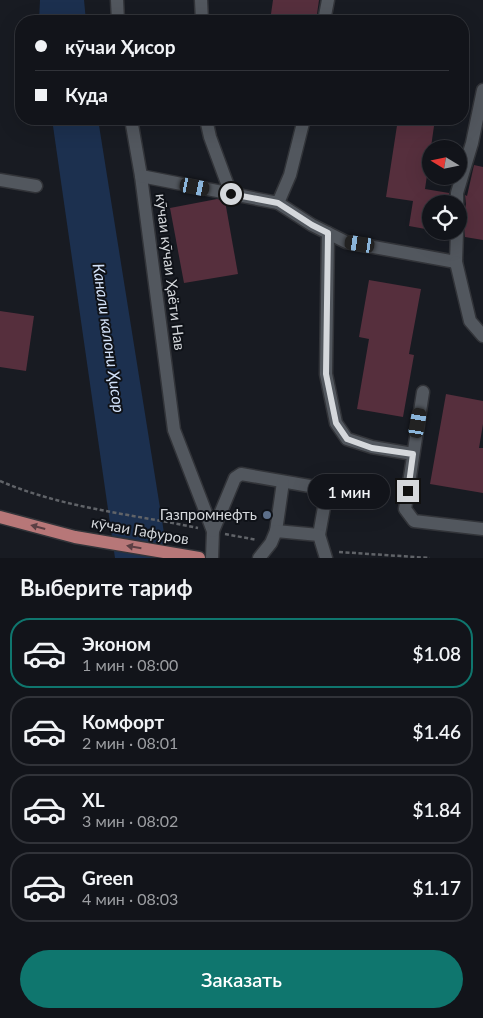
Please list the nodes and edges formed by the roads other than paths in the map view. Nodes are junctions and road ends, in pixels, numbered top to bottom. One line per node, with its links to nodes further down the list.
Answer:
1 (117, 0): 4 (street)
2 (201, 0): 5 (street)
3 (328, 0): 6 (street)
4 (118, 15)
5 (202, 15)
6 (325, 15)
7 (483, 90): 11 (street)
8 (132, 125): 12 (street, кӯчаи кӯчаи Ҳаёти Нав)
9 (207, 125): 15 (street)
10 (302, 125): 17 (street)
11 (478, 145): 16 (street)
12 (141, 176): 15 (street); 27 (street, кӯчаи кӯчаи Ҳаёти Нав)
13 (0, 180): 14 (street)
14 (36, 186)
15 (231, 194): 17 (street)
16 (458, 195)
17 (278, 203): 18 (street)
18 (328, 233): 20 (street); 23 (street)
19 (457, 240): 20 (street)
20 (456, 262): 21 (street)
21 (483, 336)
22 (423, 392): 23 (street)
23 (413, 454): 26 (street)
24 (283, 482): 27 (street); 28 (street); 29 (street)
25 (0, 517): 30 (main road, кӯчаи Гафуров, one-way to 25)
26 (483, 529)
27 (213, 531): 31 (street)
28 (276, 531): 29 (street); 32 (street)
29 (319, 535): 33 (street)
30 (199, 558)
31 (212, 558)
32 (259, 558)
33 (326, 558)

